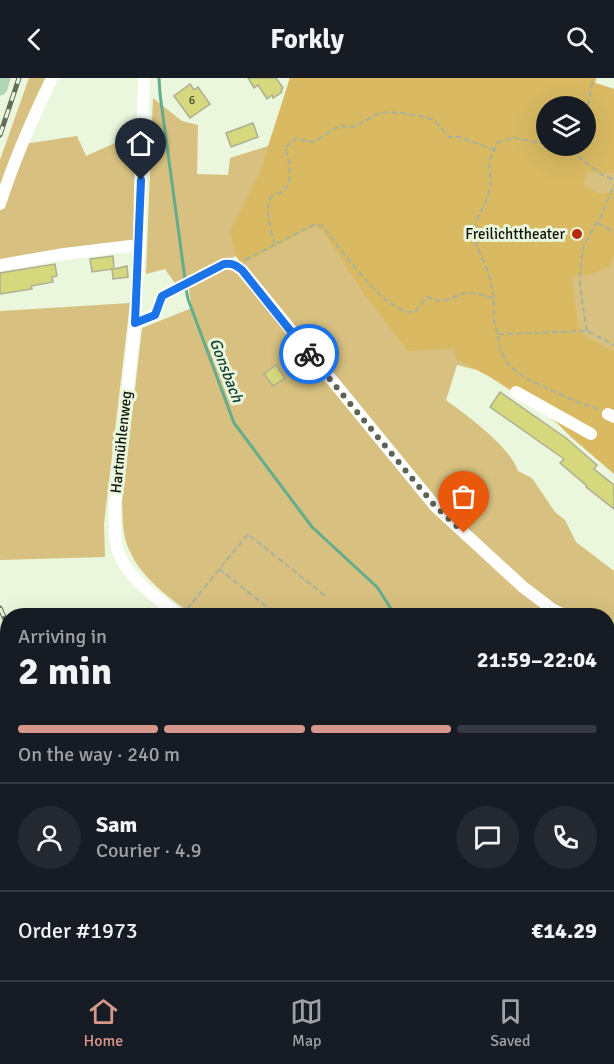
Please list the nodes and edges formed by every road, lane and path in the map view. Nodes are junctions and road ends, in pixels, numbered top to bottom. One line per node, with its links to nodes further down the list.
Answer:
1 (3, 78): 5 (main road)
2 (52, 78): 12 (street)
3 (144, 78): 16 (street, Hartmühlenweg)
4 (593, 78): 6 (path)
5 (0, 88)
6 (590, 96)
7 (536, 142): 8 (path)
8 (495, 150): 15 (path); 19 (path)
9 (578, 156): 10 (path)
10 (614, 180)
11 (614, 185): 13 (path)
12 (0, 204)
13 (597, 223): 14 (path); 21 (path)
14 (614, 232)
15 (275, 244): 18 (path); 19 (path)
16 (139, 245): 17 (street); 20 (street, Hartmühlenweg)
17 (0, 265)
18 (236, 265): 20 (street); 32 (street)
19 (494, 299): 22 (path)
20 (135, 323): 29 (street, Hartmühlenweg)
21 (587, 331): 22 (path); 23 (path)
22 (498, 334): 25 (path)
23 (614, 345)
24 (516, 392): 26 (street)
25 (611, 416)
26 (591, 434)
27 (219, 570): 28 (path); 30 (path); 31 (path)
28 (325, 596)
29 (171, 608)
30 (186, 608)
31 (267, 608)
32 (551, 608)

